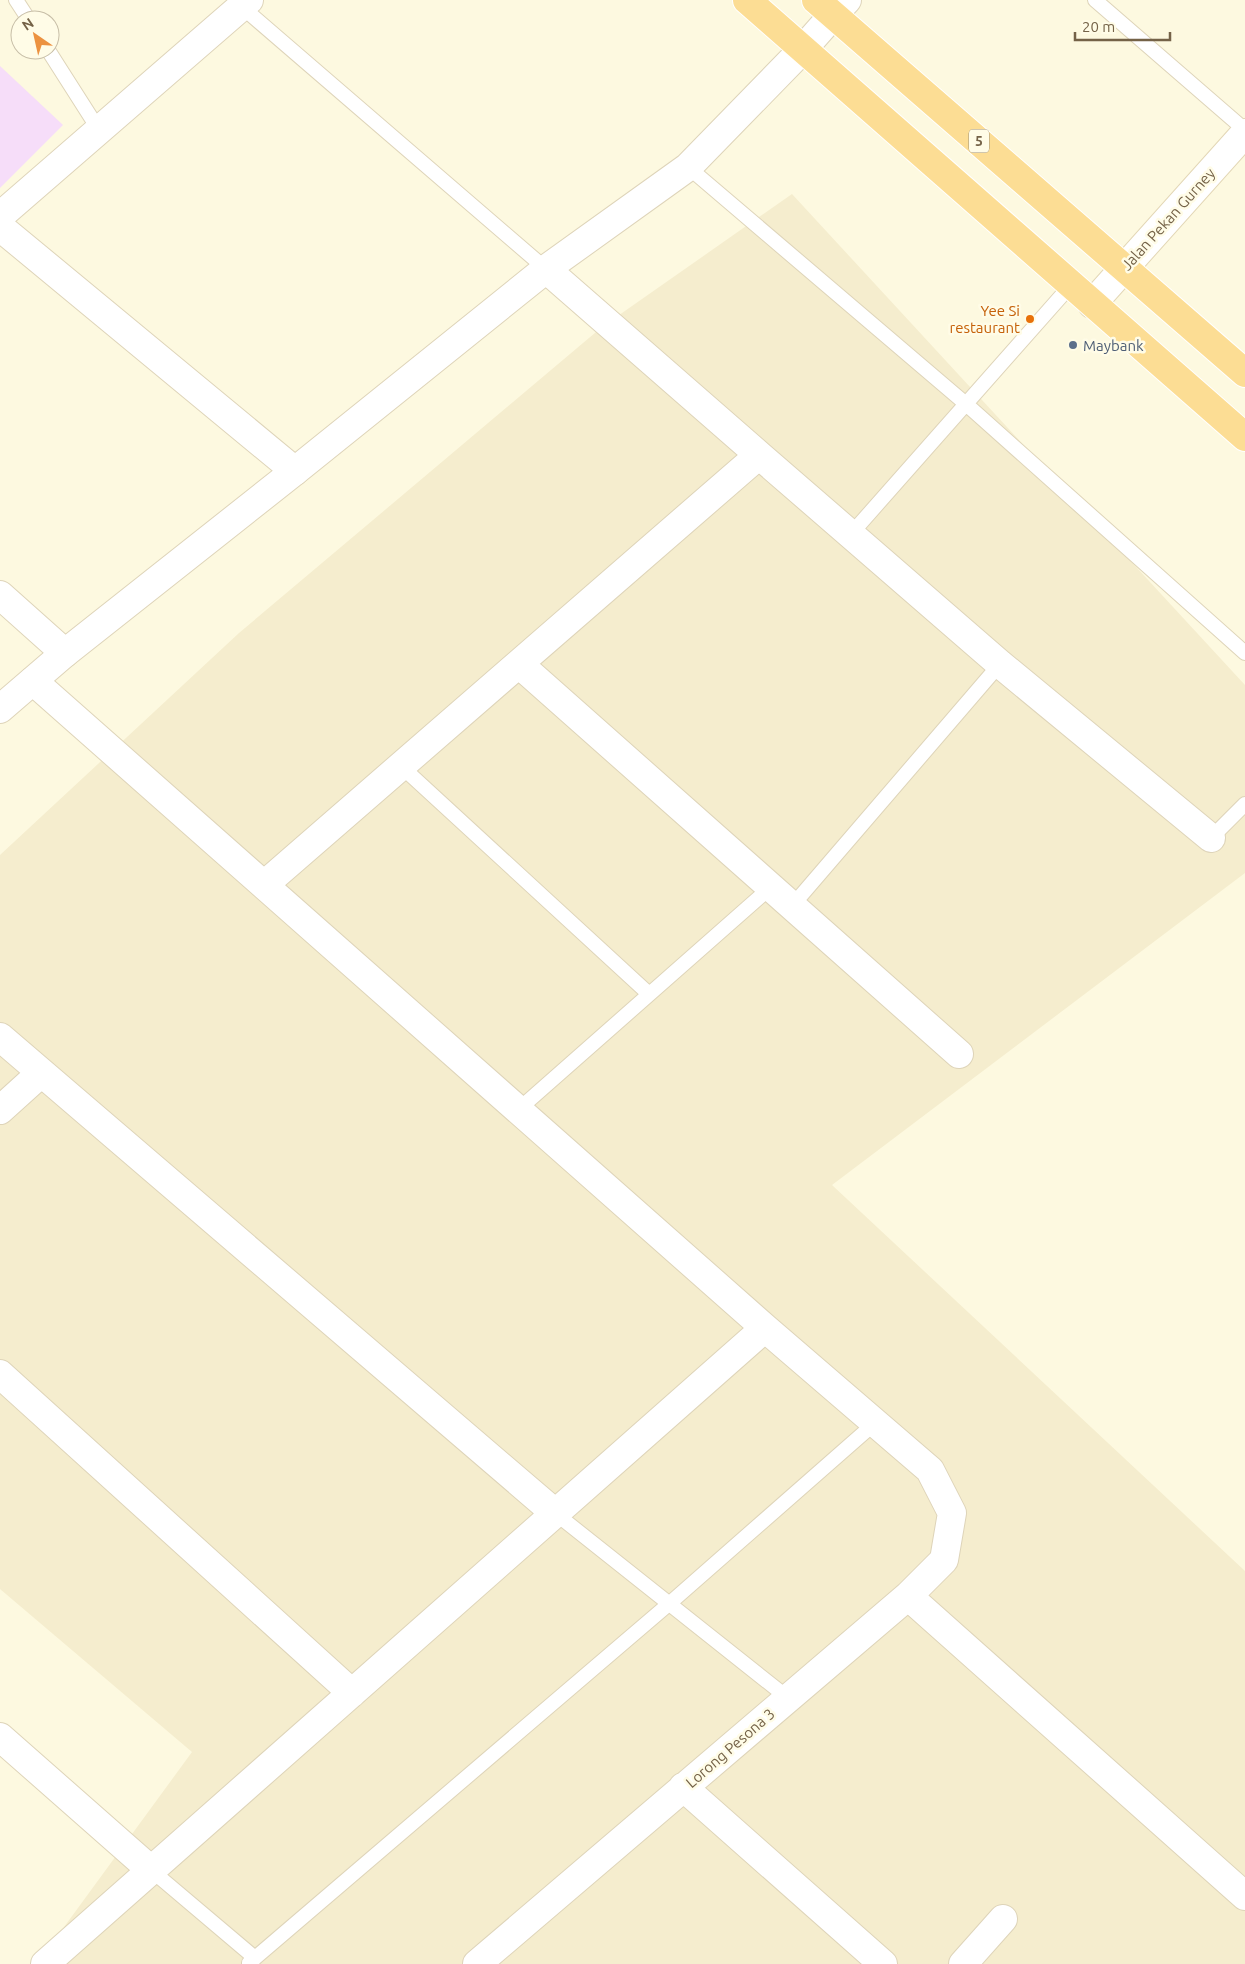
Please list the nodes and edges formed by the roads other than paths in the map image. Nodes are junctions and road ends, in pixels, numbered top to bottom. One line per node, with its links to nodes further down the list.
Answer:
1 (747, 0): 5 (highway)
2 (1095, 0): 8 (lane)
3 (246, 3): 7 (street); 13 (lane)
4 (832, 5): 5 (street); 12 (highway, 5)
5 (803, 49): 9 (street); 14 (highway)
6 (54, 60): 7 (lane)
7 (99, 130): 10 (street)
8 (1245, 132): 12 (street, Jalan Pekan Gurney)
9 (688, 167): 13 (street); 17 (lane)
10 (0, 216)
11 (0, 227): 20 (street)
12 (1125, 267): 15 (street, Jalan Pekan Gurney); 16 (highway, 5)
13 (546, 269): 19 (street); 20 (street)
14 (1071, 285): 15 (highway); 17 (lane)
15 (1092, 304): 18 (highway)
16 (1245, 373)
17 (966, 404): 21 (lane); 24 (lane)
18 (1245, 437)
19 (759, 454): 21 (street); 25 (street)
20 (295, 471): 23 (street)
21 (851, 534): 26 (street)
22 (0, 595): 23 (street)
23 (65, 653): 27 (street)
24 (1245, 653)
25 (519, 664): 29 (street); 33 (street)
26 (1000, 664): 31 (street); 34 (lane)
27 (33, 681): 28 (street); 32 (street)
28 (0, 709)
29 (401, 766): 32 (street); 35 (lane)
30 (1245, 804): 31 (lane)
31 (1211, 838)
32 (264, 885): 40 (street)
33 (771, 887): 34 (street); 35 (lane)
34 (792, 906): 37 (street)
35 (649, 994): 40 (lane)
36 (0, 1038): 38 (street)
37 (959, 1054)
38 (41, 1072): 39 (street); 44 (street)
39 (0, 1110)
40 (518, 1110): 41 (street)
41 (764, 1328): 43 (street); 44 (street)
42 (0, 1374): 47 (street)
43 (875, 1423): 45 (street, Lorong Pesona 3); 46 (lane)
44 (556, 1513): 46 (lane); 47 (street)
45 (908, 1596): 48 (street, Lorong Pesona 3); 52 (street)
46 (670, 1603): 48 (lane); 54 (lane)
47 (352, 1693): 51 (street)
48 (788, 1698): 50 (street, Lorong Pesona 3)
49 (0, 1737): 51 (street)
50 (683, 1788): 56 (street, Lorong Pesona 3); 57 (street)
51 (152, 1870): 54 (lane); 55 (street)
52 (1245, 1896)
53 (1003, 1919): 58 (street)
54 (251, 1961)
55 (45, 1964)
56 (477, 1964)
57 (883, 1964)
58 (963, 1964)

